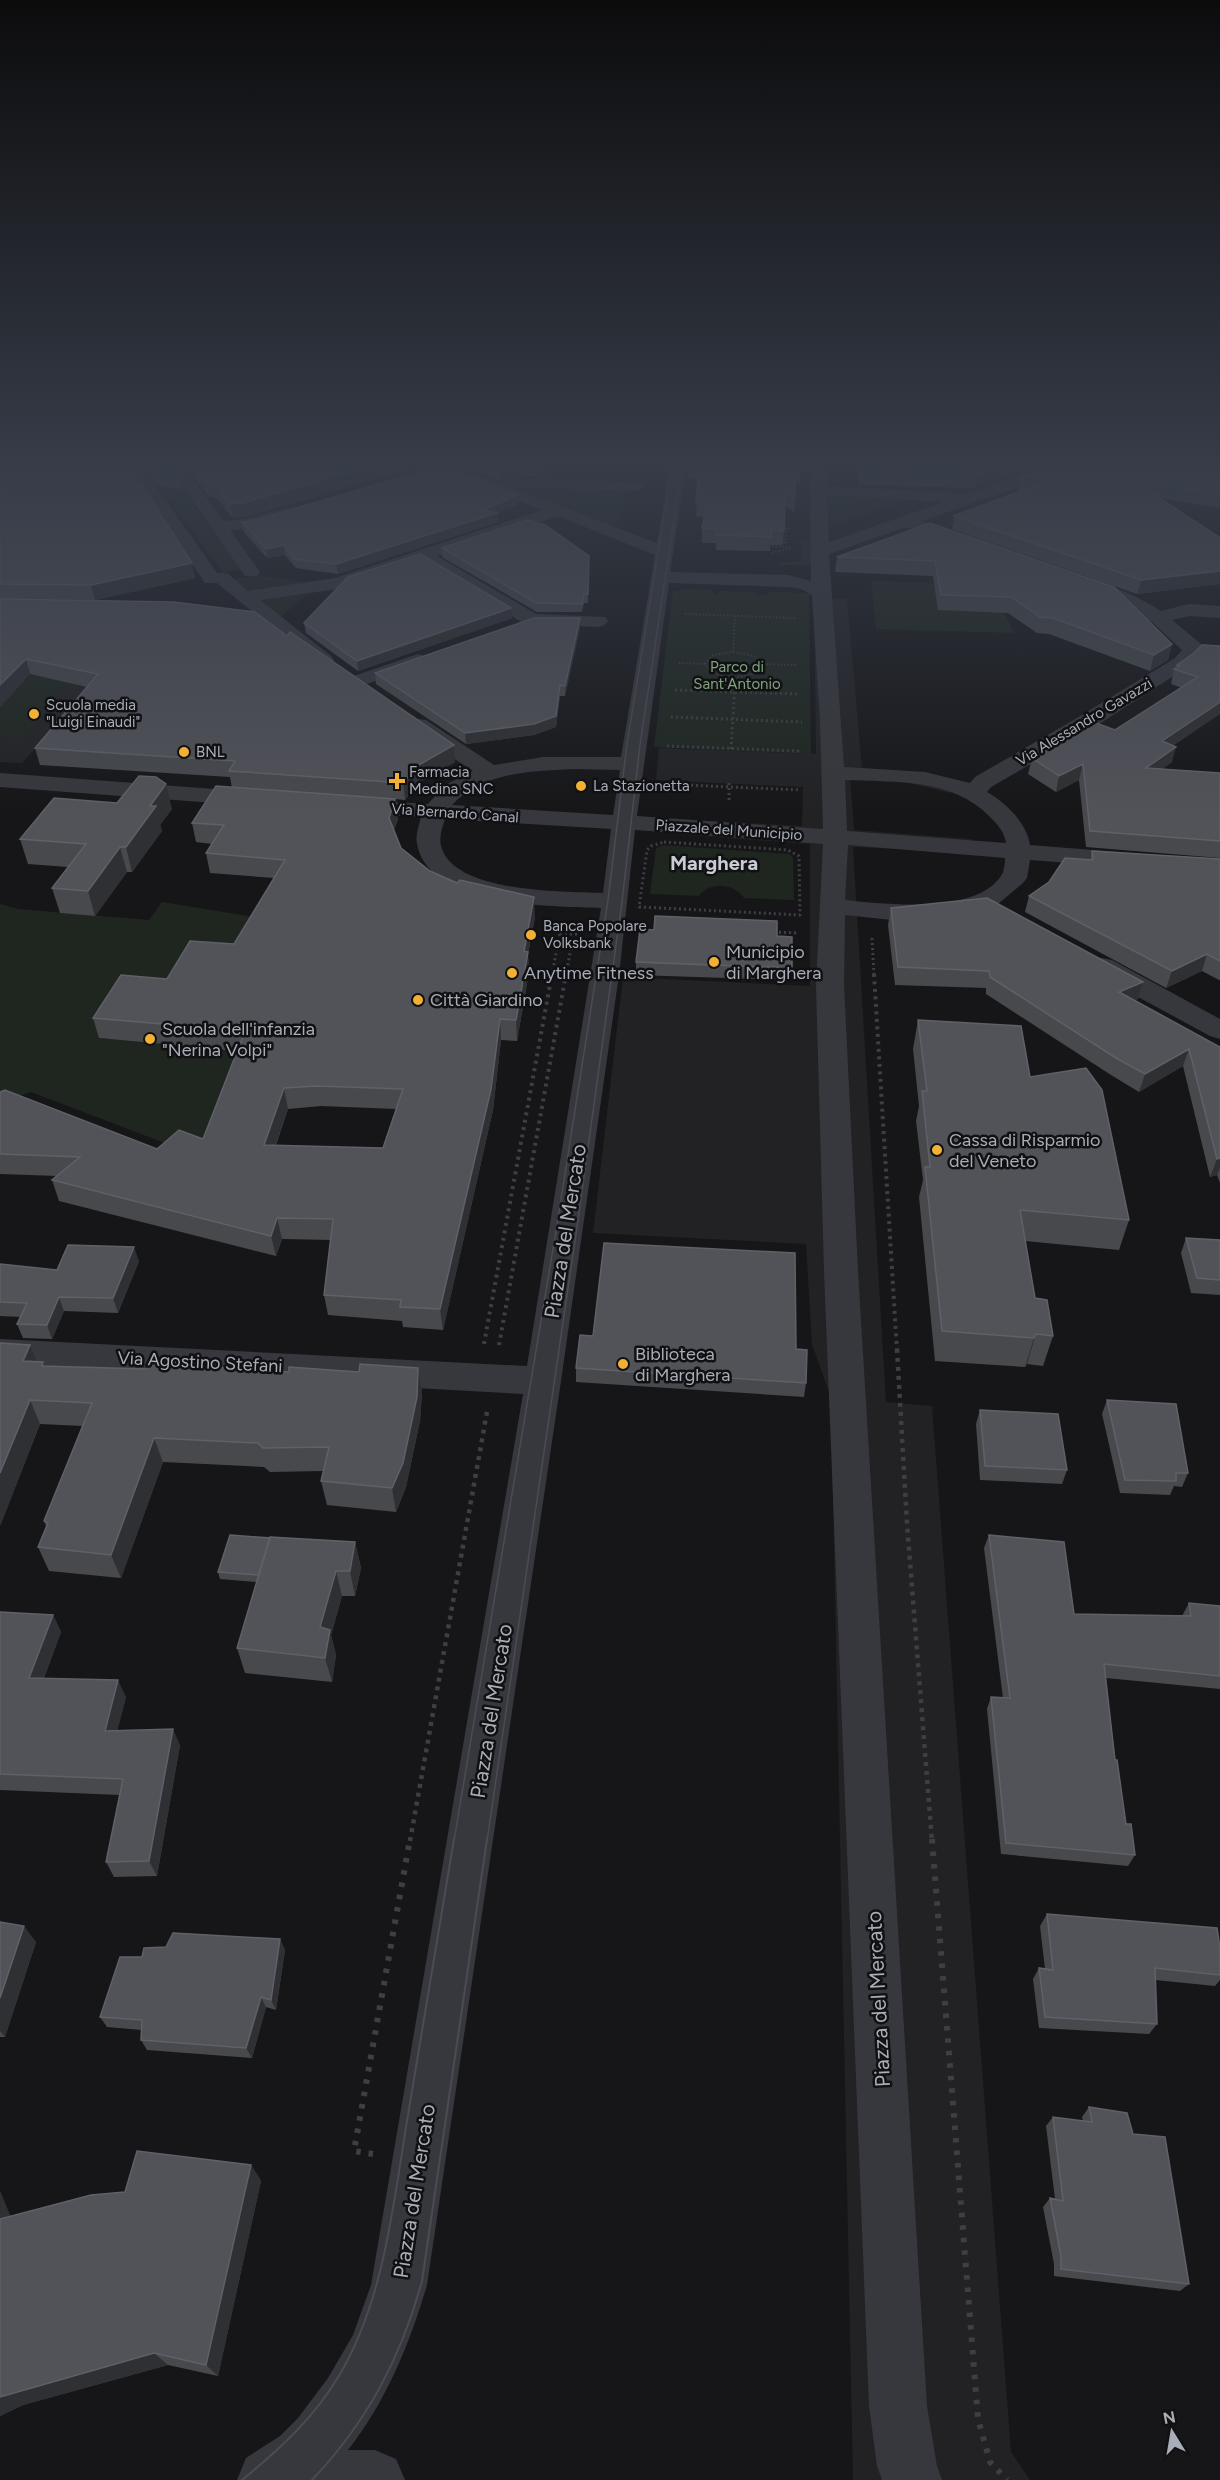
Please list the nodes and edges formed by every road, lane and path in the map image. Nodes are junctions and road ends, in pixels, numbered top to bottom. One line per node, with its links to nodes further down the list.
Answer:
1 (215, 582): 9 (street)
2 (322, 582): 10 (street)
3 (342, 582): 10 (street)
4 (468, 582): 19 (street)
5 (659, 582): 50 (street)
6 (791, 582): 11 (street)
7 (821, 582): 11 (street)
8 (1078, 582): 18 (street)
9 (210, 583): 12 (street)
10 (323, 585): 12 (street); 21 (street)
11 (821, 593): 45 (street)
12 (244, 597): 21 (street)
13 (1217, 607): 18 (street)
14 (798, 609): 17 (path)
15 (681, 614): 17 (path)
16 (238, 616): 21 (street)
17 (735, 616): 24 (path)
18 (1160, 619): 23 (street)
19 (532, 620): 20 (street); 22 (street)
20 (598, 621)
21 (274, 622): 32 (street)
22 (510, 628)
23 (1193, 650): 25 (street); 56 (street, Via Alessandro Gavazzi)
24 (733, 652): 28 (path); 29 (path)
25 (1220, 652)
26 (432, 655): 32 (street)
27 (675, 663): 28 (path)
28 (705, 664): 31 (path)
29 (763, 664): 30 (path); 31 (path)
30 (798, 675)
31 (735, 677): 35 (path)
32 (355, 682): 38 (street)
33 (798, 684): 36 (path)
34 (671, 690): 35 (path)
35 (734, 692): 36 (path); 43 (path)
36 (798, 694): 37 (path); 39 (path)
37 (806, 694)
38 (374, 695)
39 (798, 703)
40 (798, 712): 44 (path)
41 (404, 715): 51 (street)
42 (667, 717): 43 (path)
43 (733, 720): 44 (path); 49 (path)
44 (798, 722): 45 (path); 46 (path)
45 (831, 722): 52 (street)
46 (798, 732)
47 (798, 741): 49 (path)
48 (664, 746): 49 (path)
49 (731, 748)
50 (632, 764): 51 (street); 60 (street)
51 (489, 772): 59 (street)
52 (833, 773): 56 (street); 61 (street)
53 (0, 780): 57 (street)
54 (660, 784): 55 (path)
55 (801, 790)
56 (974, 793): 62 (street)
57 (272, 800)
58 (330, 804): 59 (street, Via Bernardo Canal)
59 (434, 812): 60 (street, Via Bernardo Canal); 64 (street)
60 (623, 823): 61 (street, Piazzale del Municipio); 64 (street)
61 (834, 837): 62 (street, Piazzale del Municipio); 65 (street)
62 (1019, 851): 63 (street, Piazzale del Municipio); 65 (street)
63 (1220, 867)
64 (630, 908): 65 (path); 65 (path); 75 (street, Piazza del Mercato)
65 (816, 910): 68 (path); 80 (street, Piazza del Mercato)
66 (562, 923): 73 (path)
67 (575, 927): 74 (path)
68 (765, 932)
69 (873, 945): 81 (path)
70 (1076, 952): 71 (street)
71 (1220, 1030)
72 (0, 1352): 75 (street, Via Agostino Stefani)
73 (483, 1353)
74 (497, 1354)
75 (543, 1381): 77 (street, Piazza del Mercato)
76 (489, 1404): 77 (path)
77 (420, 2162): 78 (street, Piazza del Mercato)
78 (262, 2479): 79 (street)
79 (375, 2480)
80 (912, 2480)
81 (1007, 2480)

